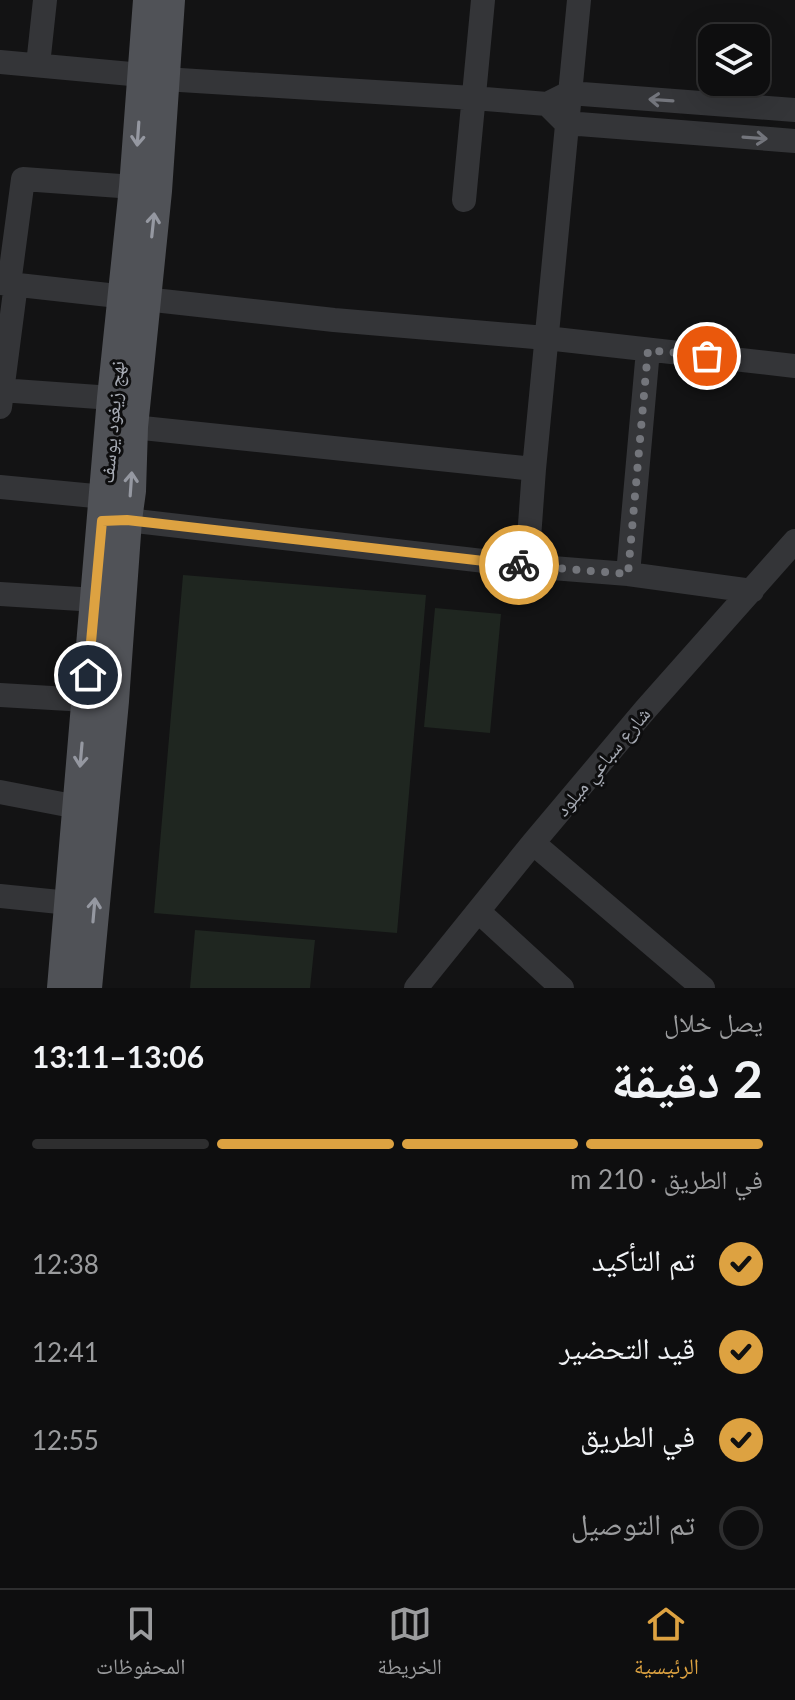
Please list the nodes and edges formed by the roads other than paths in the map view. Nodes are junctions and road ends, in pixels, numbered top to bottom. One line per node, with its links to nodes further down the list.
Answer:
1 (45, 0): 7 (street)
2 (148, 0): 8 (main road, نهج زيغود يوسف)
3 (170, 0): 8 (main road, نهج زيغود يوسف)
4 (483, 0): 10 (street)
5 (579, 0): 9 (street)
6 (0, 62): 7 (street)
7 (38, 65): 8 (street)
8 (153, 77): 10 (street); 16 (main road, نهج زيغود يوسف, one-way to 16); 19 (main road, نهج زيغود يوسف, one-way to 8)
9 (569, 93): 11 (street); 12 (street, one-way to 9); 13 (street)
10 (473, 98): 11 (street); 17 (street)
11 (547, 104): 13 (street)
12 (795, 110)
13 (566, 123): 14 (street, one-way to 14); 20 (street)
14 (795, 141)
15 (11, 178): 16 (street); 18 (street)
16 (134, 187): 19 (main road, نهج زيغود يوسف)
17 (464, 200)
18 (8, 284): 19 (street); 23 (street)
19 (134, 297): 20 (street); 24 (main road, نهج زيغود يوسف); 26 (main road, نهج زيغود يوسف)
20 (546, 338): 21 (street); 27 (street)
21 (648, 350): 22 (street); 32 (street)
22 (795, 366)
23 (0, 390): 24 (street); 25 (street)
24 (112, 398): 29 (main road, نهج زيغود يوسف)
25 (0, 407)
26 (133, 427): 27 (street); 29 (main road, نهج زيغود يوسف, one-way to 26)
27 (534, 469): 31 (street)
28 (0, 487): 29 (street)
29 (111, 513): 31 (street); 35 (main road, نهج زيغود يوسف)
30 (795, 541): 33 (street, شارع سباعي ميلود)
31 (527, 566): 32 (street)
32 (628, 574): 33 (street)
33 (752, 591): 40 (street, شارع سباعي ميلود)
34 (0, 594): 35 (street)
35 (108, 601): 37 (main road, نهج زيغود يوسف)
36 (0, 695): 37 (street)
37 (100, 700): 39 (main road, نهج زيغود يوسف, one-way to 39); 45 (main road, نهج زيغود يوسف, one-way to 37)
38 (0, 792): 39 (street)
39 (77, 805): 42 (main road, نهج زيغود يوسف)
40 (533, 843): 43 (street, شارع سباعي ميلود); 48 (street)
41 (0, 896): 42 (street)
42 (69, 903): 44 (main road, نهج زيغود يوسف)
43 (479, 912): 46 (street, شارع سباعي ميلود); 47 (street)
44 (62, 988)
45 (87, 988)
46 (416, 988)
47 (562, 988)
48 (703, 988)

